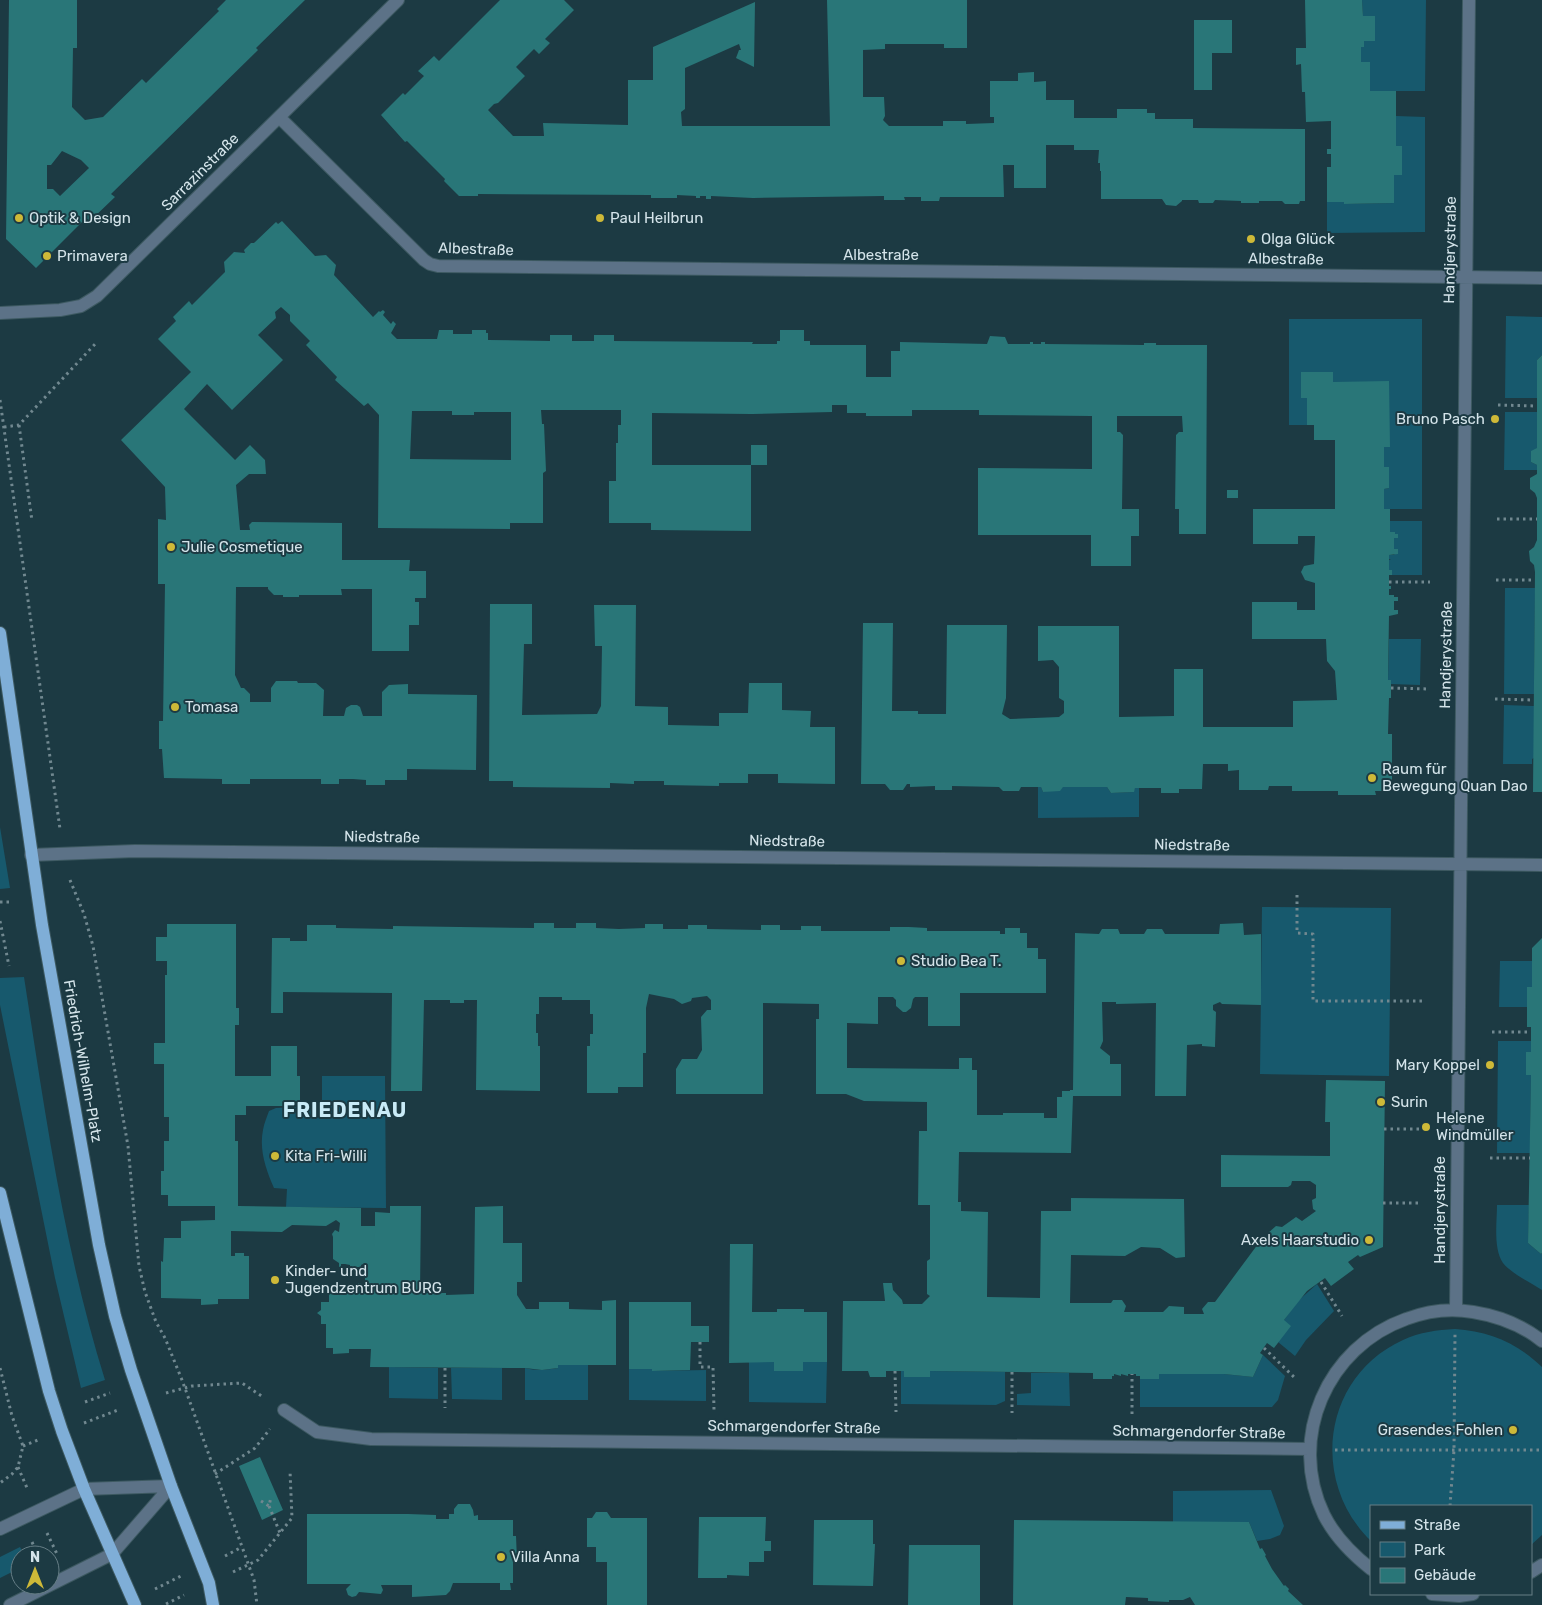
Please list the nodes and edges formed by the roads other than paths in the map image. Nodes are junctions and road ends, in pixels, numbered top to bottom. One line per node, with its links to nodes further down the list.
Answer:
1 (398, 0): 3 (street, Sarrazinstraße)
2 (1469, 0): 4 (street, Handjerystraße)
3 (279, 117): 4 (street, Albestraße); 6 (street, Sarrazinstraße)
4 (1466, 277): 5 (street, Albestraße); 9 (street, Handjerystraße)
5 (1542, 278)
6 (0, 313)
7 (0, 633): 8 (main road, Friedrich-Wilhelm-Platz)
8 (31, 855): 9 (street, Niedstraße); 16 (main road, Friedrich-Wilhelm-Platz)
9 (1460, 864): 10 (street, Niedstraße); 12 (street, Handjerystraße)
10 (1542, 865)
11 (0, 1193): 17 (main road)
12 (1456, 1310): 13 (street); 15 (street)
13 (1542, 1341)
14 (284, 1410): 15 (street, Schmargendorfer Straße)
15 (1310, 1449): 20 (street)
16 (171, 1486): 17 (street); 19 (street); 25 (main road, Friedrich-Wilhelm-Platz)
17 (84, 1489): 18 (street); 19 (main road)
18 (0, 1529)
19 (112, 1554): 23 (street); 24 (main road)
20 (1370, 1568)
21 (1466, 1595): 22 (street)
22 (1445, 1600)
23 (10, 1605)
24 (134, 1605)
25 (213, 1605)

